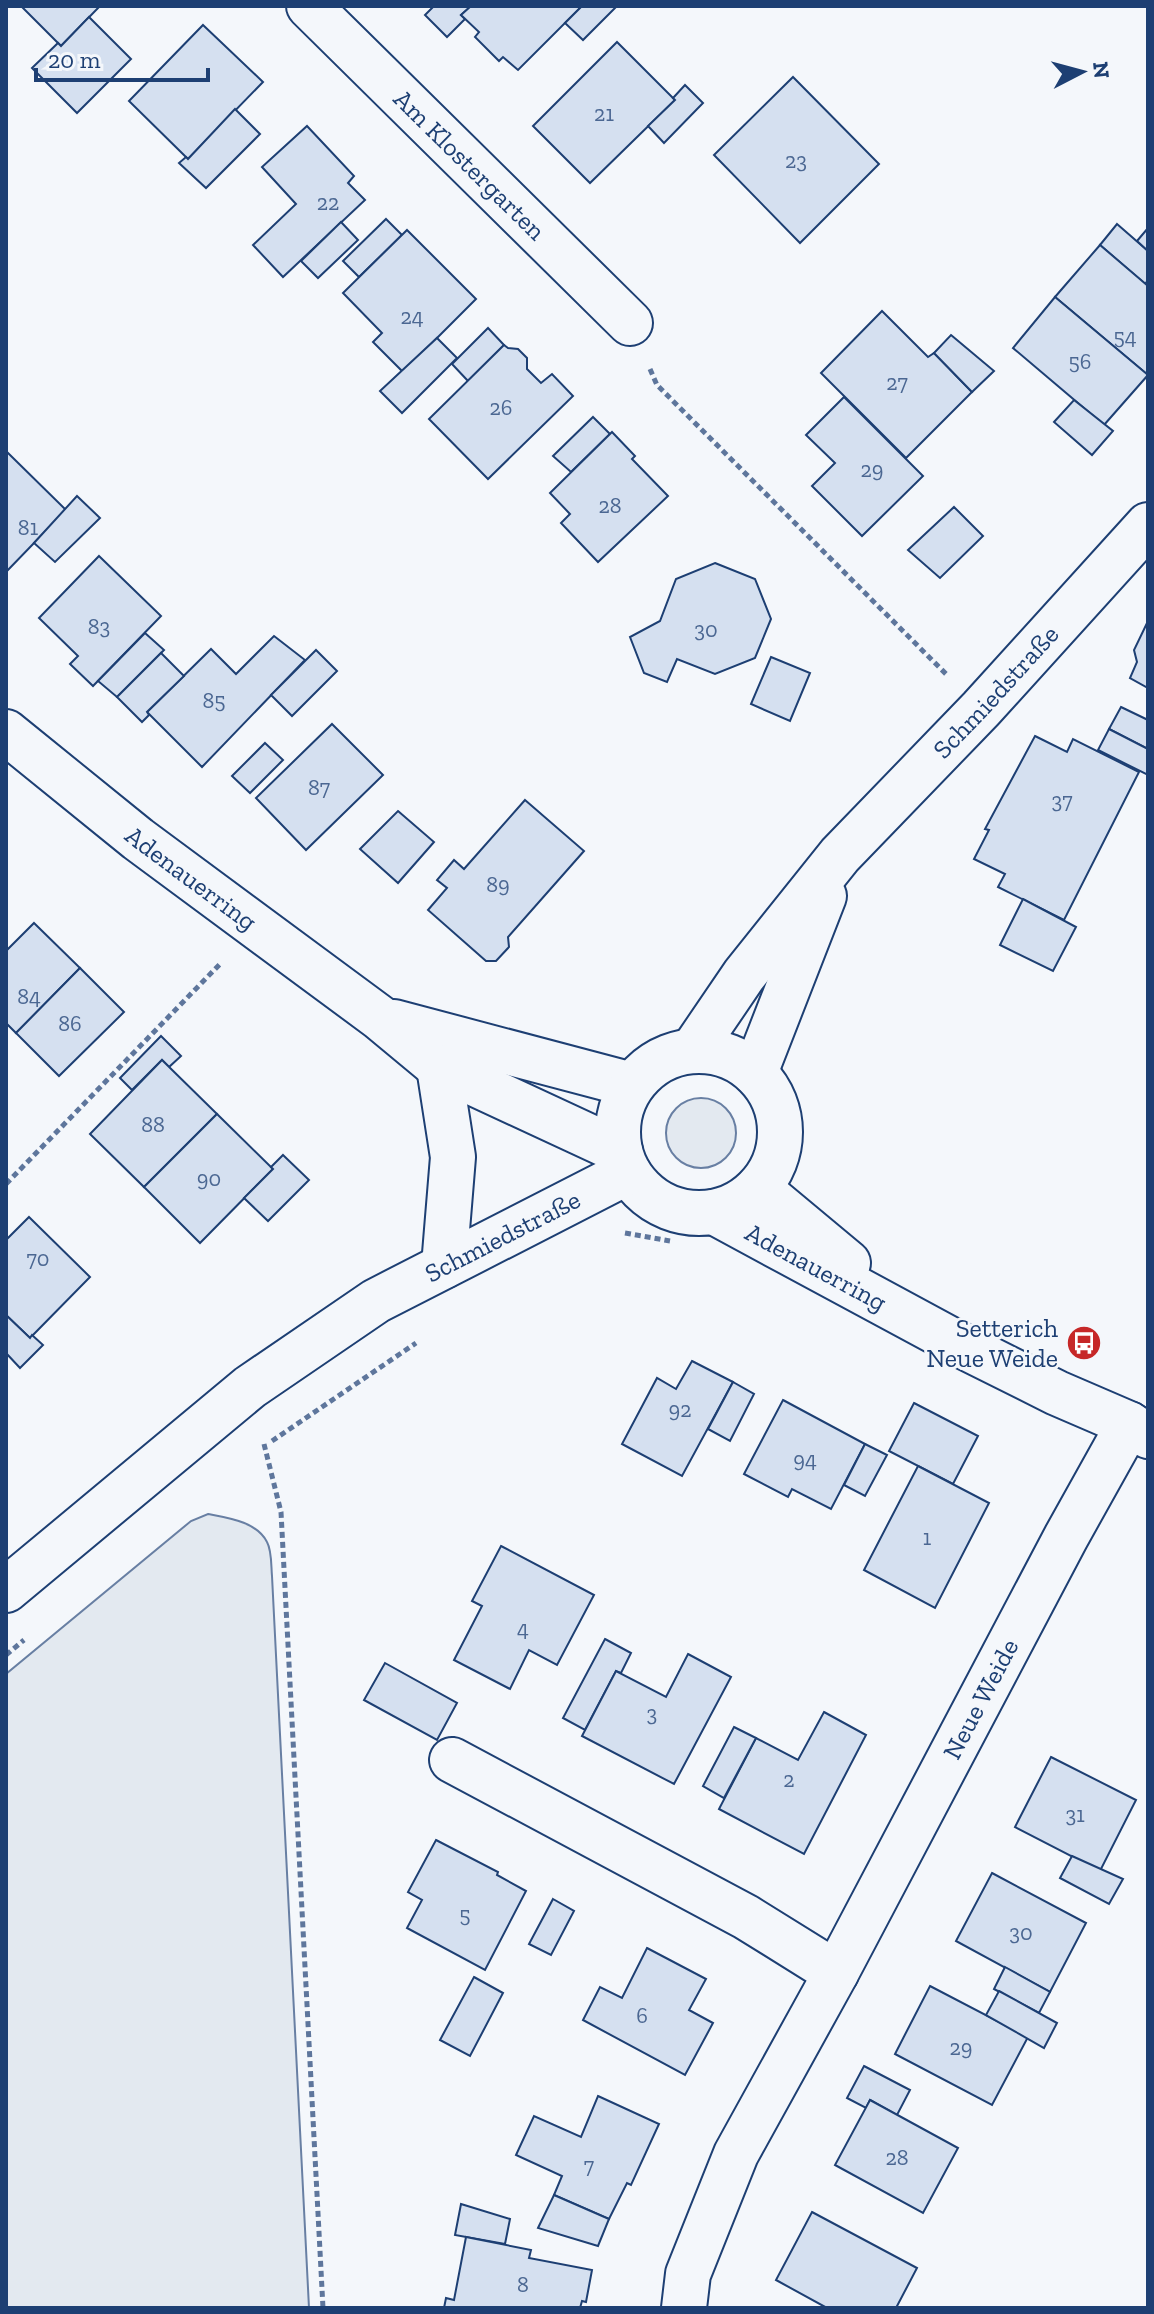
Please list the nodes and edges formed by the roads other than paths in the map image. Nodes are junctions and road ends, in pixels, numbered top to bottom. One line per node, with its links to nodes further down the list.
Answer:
1 (309, 6): 2 (street, Am Klostergarten)
2 (630, 323)
3 (1148, 525): 5 (street, Schmiedstraße)
4 (6, 732): 6 (street, Adenauerring)
5 (840, 855): 7 (street, Schmiedstraße); 9 (street, Schmiedstraße)
6 (380, 1018): 8 (street, Adenauerring); 10 (street, Adenauerring)
7 (693, 1050): 9 (street); 10 (street)
8 (439, 1067): 11 (street, Adenauerring); 14 (street)
9 (755, 1073): 12 (street)
10 (632, 1085): 11 (street)
11 (624, 1161): 13 (street); 14 (street, Schmiedstraße)
12 (758, 1188): 13 (street); 15 (street, Adenauerring)
13 (714, 1212): 15 (street, Adenauerring)
14 (444, 1266): 17 (street, Schmiedstraße)
15 (917, 1321): 16 (street, Adenauerring)
16 (1138, 1430): 19 (street, Neue Weide)
17 (6, 1590)
18 (452, 1760): 19 (street)
19 (836, 1973): 20 (street, Neue Weide)
20 (684, 2308)

